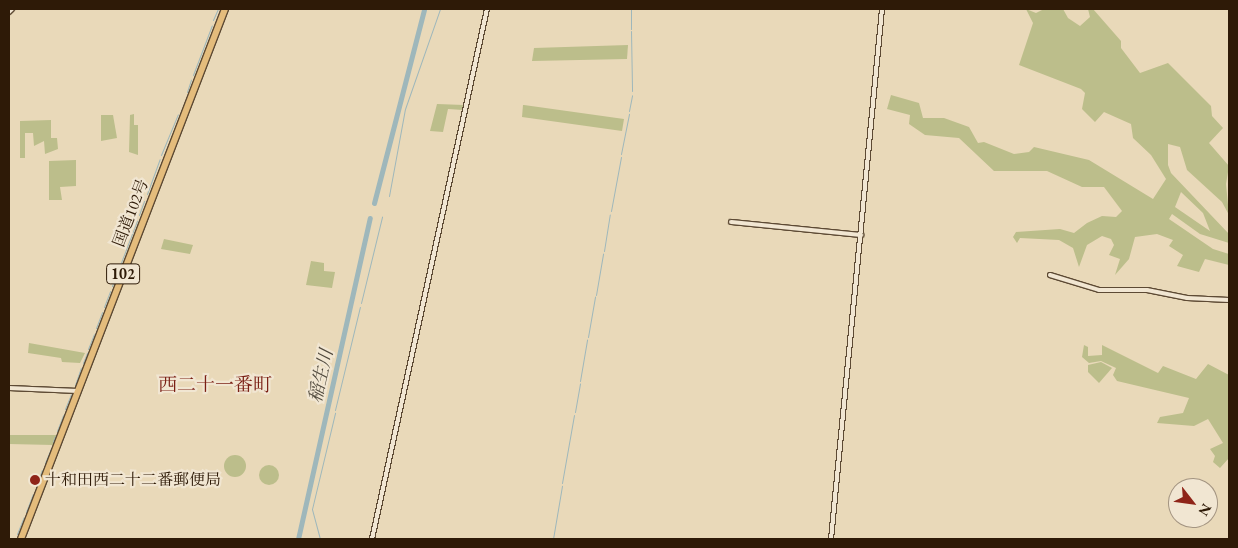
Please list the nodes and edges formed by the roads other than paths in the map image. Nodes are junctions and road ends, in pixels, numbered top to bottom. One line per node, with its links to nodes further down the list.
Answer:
1 (12, 9): 5 (street)
2 (225, 9): 11 (highway, 国道102号 / 102)
3 (487, 9): 13 (street)
4 (882, 9): 7 (street)
5 (9, 12)
6 (730, 222): 7 (street)
7 (861, 235): 14 (street)
8 (1050, 276): 9 (street)
9 (1229, 300)
10 (9, 388): 11 (street)
11 (78, 391): 12 (highway, 国道102号 / 102)
12 (21, 539)
13 (372, 539)
14 (831, 539)

